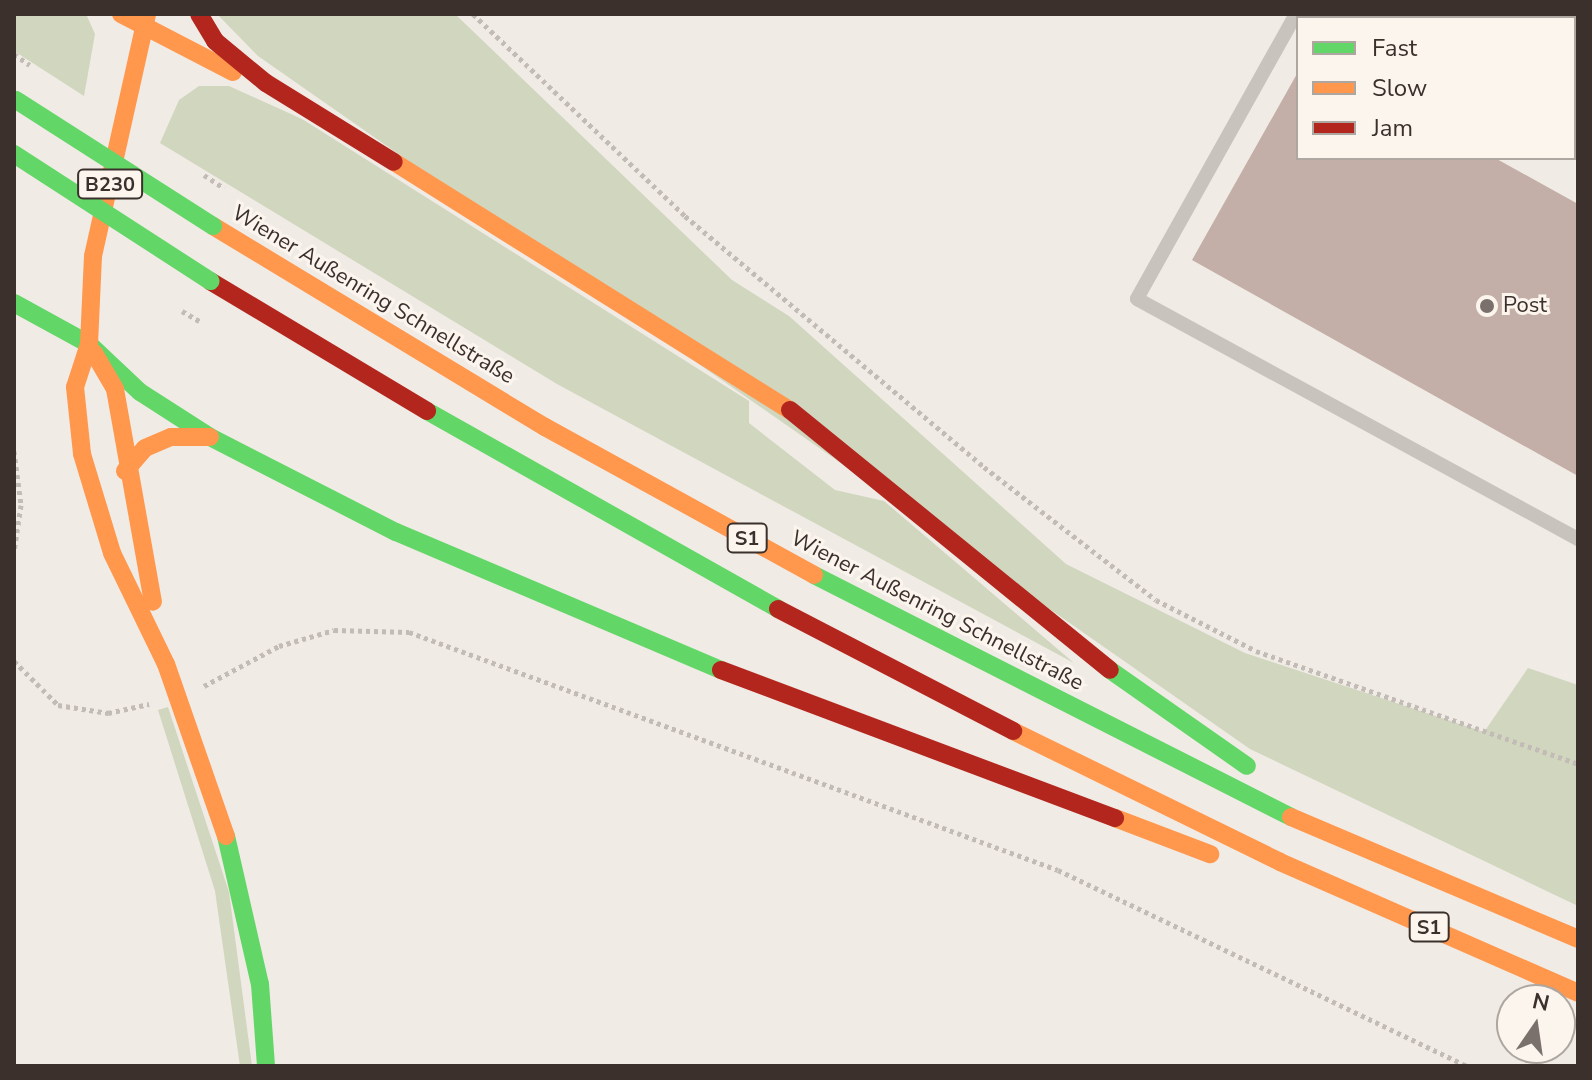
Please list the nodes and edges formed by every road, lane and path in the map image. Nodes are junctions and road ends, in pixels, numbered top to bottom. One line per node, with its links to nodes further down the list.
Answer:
1 (121, 14): 5 (main road)
2 (199, 14): 8 (main road)
3 (473, 14): 25 (path)
4 (1296, 14): 20 (lane)
5 (150, 18): 8 (main road); 16 (main road, B230)
6 (14, 54): 7 (path)
7 (30, 65)
8 (266, 83): 26 (main road)
9 (15, 99): 26 (main road, Wiener Außenring Schnellstraße / S1, bridge)
10 (14, 154): 27 (main road, S1, bridge)
11 (204, 175): 12 (path)
12 (224, 188)
13 (14, 303): 16 (main road)
14 (182, 311): 15 (path)
15 (201, 322)
16 (89, 344): 17 (main road); 19 (main road); 23 (main road)
17 (210, 437): 19 (main road); 27 (main road)
18 (14, 451): 21 (path)
19 (125, 471): 23 (main road)
20 (1578, 539)
21 (14, 552)
22 (14, 661): 24 (path)
23 (166, 664): 24 (main road)
24 (179, 695): 30 (main road); 31 (path)
25 (1578, 764)
26 (1297, 820): 28 (main road, Wiener Außenring Schnellstraße / S1)
27 (1280, 862): 29 (main road, S1)
28 (1578, 939)
29 (1578, 993)
30 (266, 1066)
31 (1467, 1066)

